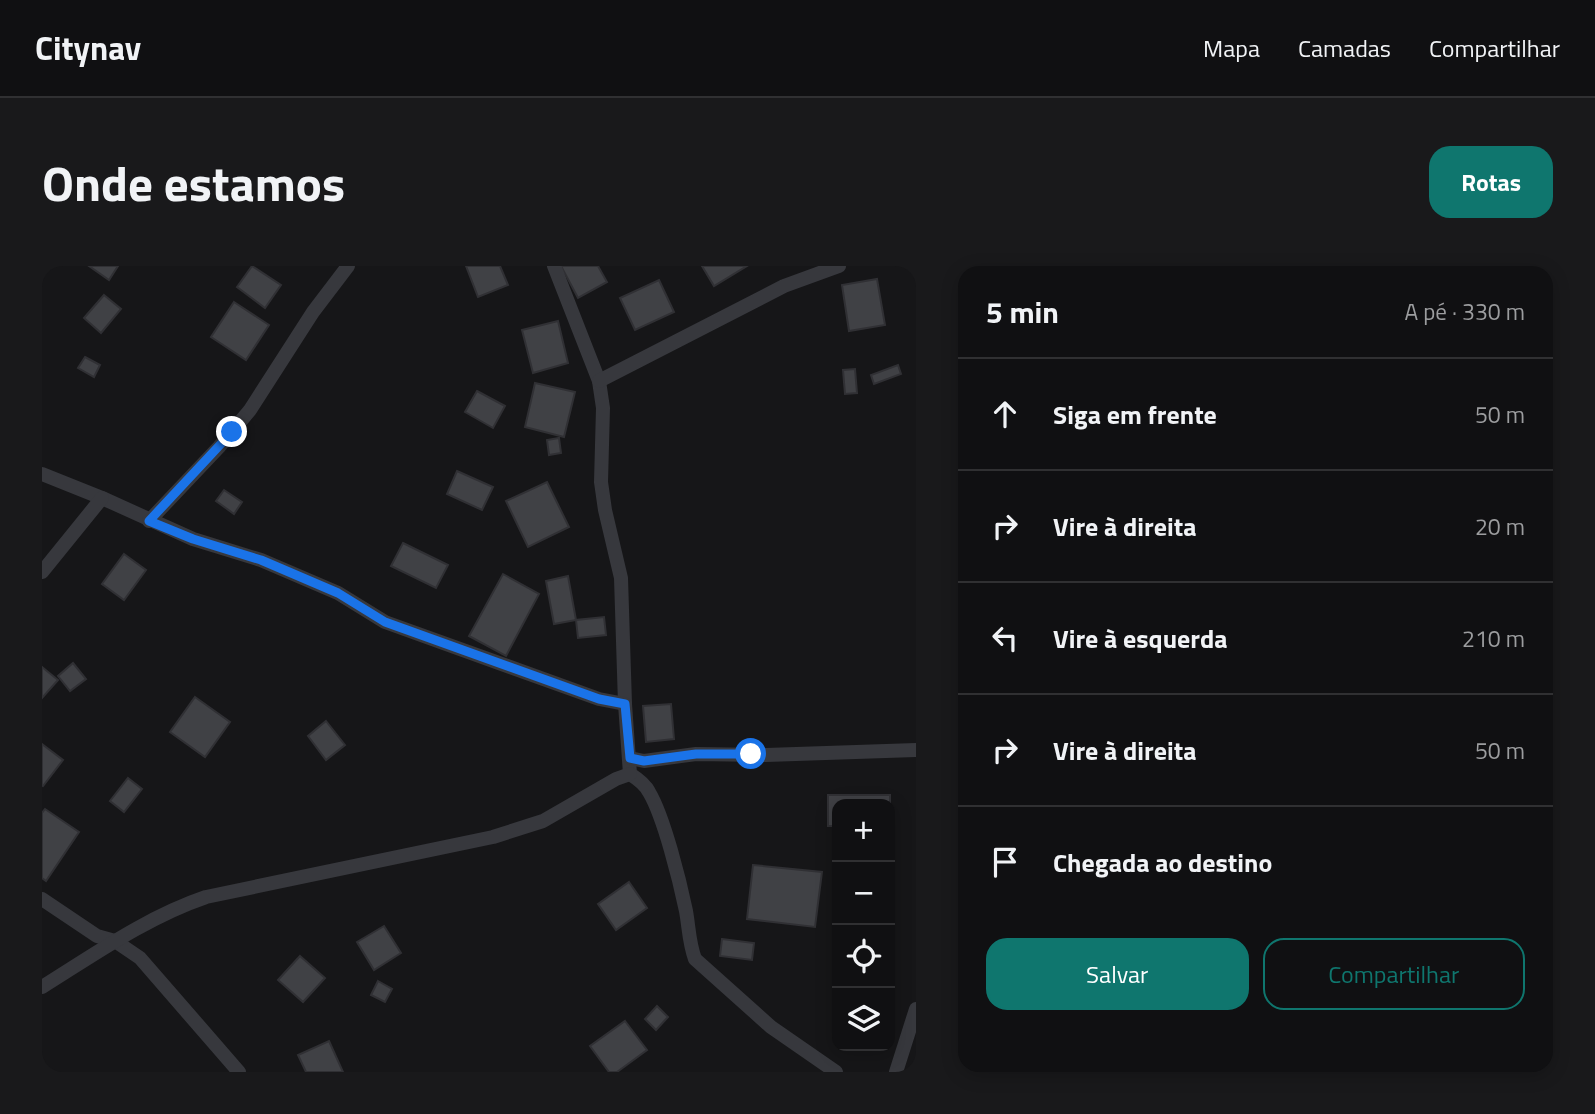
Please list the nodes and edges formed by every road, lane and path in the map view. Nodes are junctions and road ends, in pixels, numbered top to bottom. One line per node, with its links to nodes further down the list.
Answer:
1 (348, 266): 7 (street)
2 (554, 266): 4 (street)
3 (839, 266): 4 (street)
4 (599, 381): 9 (street)
5 (42, 474): 6 (street)
6 (102, 498): 7 (street); 8 (street)
7 (149, 521): 9 (street)
8 (42, 572)
9 (625, 704): 11 (street)
10 (916, 750): 11 (street)
11 (630, 758): 12 (street)
12 (630, 774): 14 (street); 18 (street)
13 (42, 899): 14 (street)
14 (116, 941): 15 (street); 17 (street)
15 (42, 987)
16 (916, 1009): 19 (street)
17 (240, 1072)
18 (836, 1072)
19 (896, 1072)

